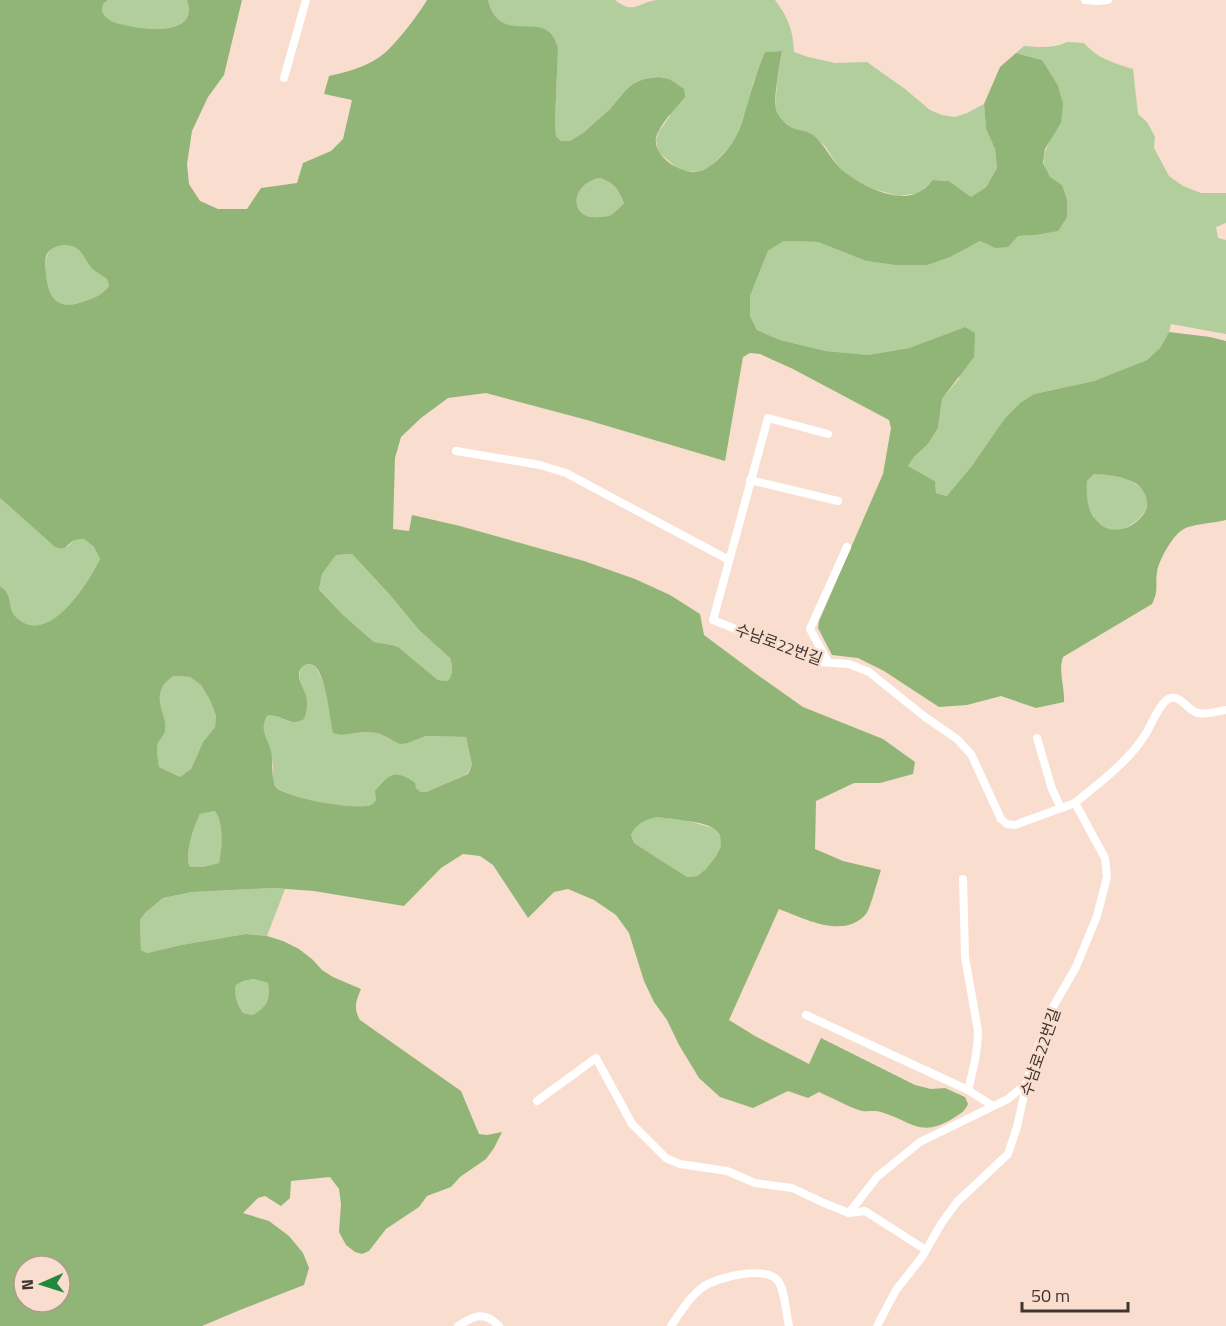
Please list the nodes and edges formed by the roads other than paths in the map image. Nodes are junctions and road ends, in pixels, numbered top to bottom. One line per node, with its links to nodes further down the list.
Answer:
1 (306, 0): 4 (lane)
2 (1085, 0): 3 (lane)
3 (1108, 0)
4 (284, 78)
5 (828, 434): 7 (lane, 수남로22번길)
6 (456, 451): 10 (lane)
7 (750, 480): 8 (lane); 10 (lane, 수남로22번길)
8 (838, 501)
9 (847, 547): 11 (lane)
10 (729, 560): 11 (lane, 수남로22번길)
11 (828, 662): 15 (lane, 수남로22번길)
12 (1226, 710): 14 (lane, 수남로22번길)
13 (1037, 738): 15 (lane)
14 (1075, 802): 15 (lane, 수남로22번길); 18 (lane, 수남로22번길)
15 (1061, 808)
16 (963, 879): 19 (lane)
17 (806, 1014): 19 (lane)
18 (1027, 1083): 21 (lane); 23 (lane, 수남로22번길)
19 (968, 1090): 21 (lane)
20 (537, 1101): 22 (lane)
21 (993, 1106): 22 (lane)
22 (849, 1213): 23 (lane)
23 (926, 1250): 28 (lane, 수남로22번길)
24 (458, 1326): 25 (lane)
25 (500, 1326)
26 (670, 1326): 27 (lane)
27 (789, 1326)
28 (877, 1326)

